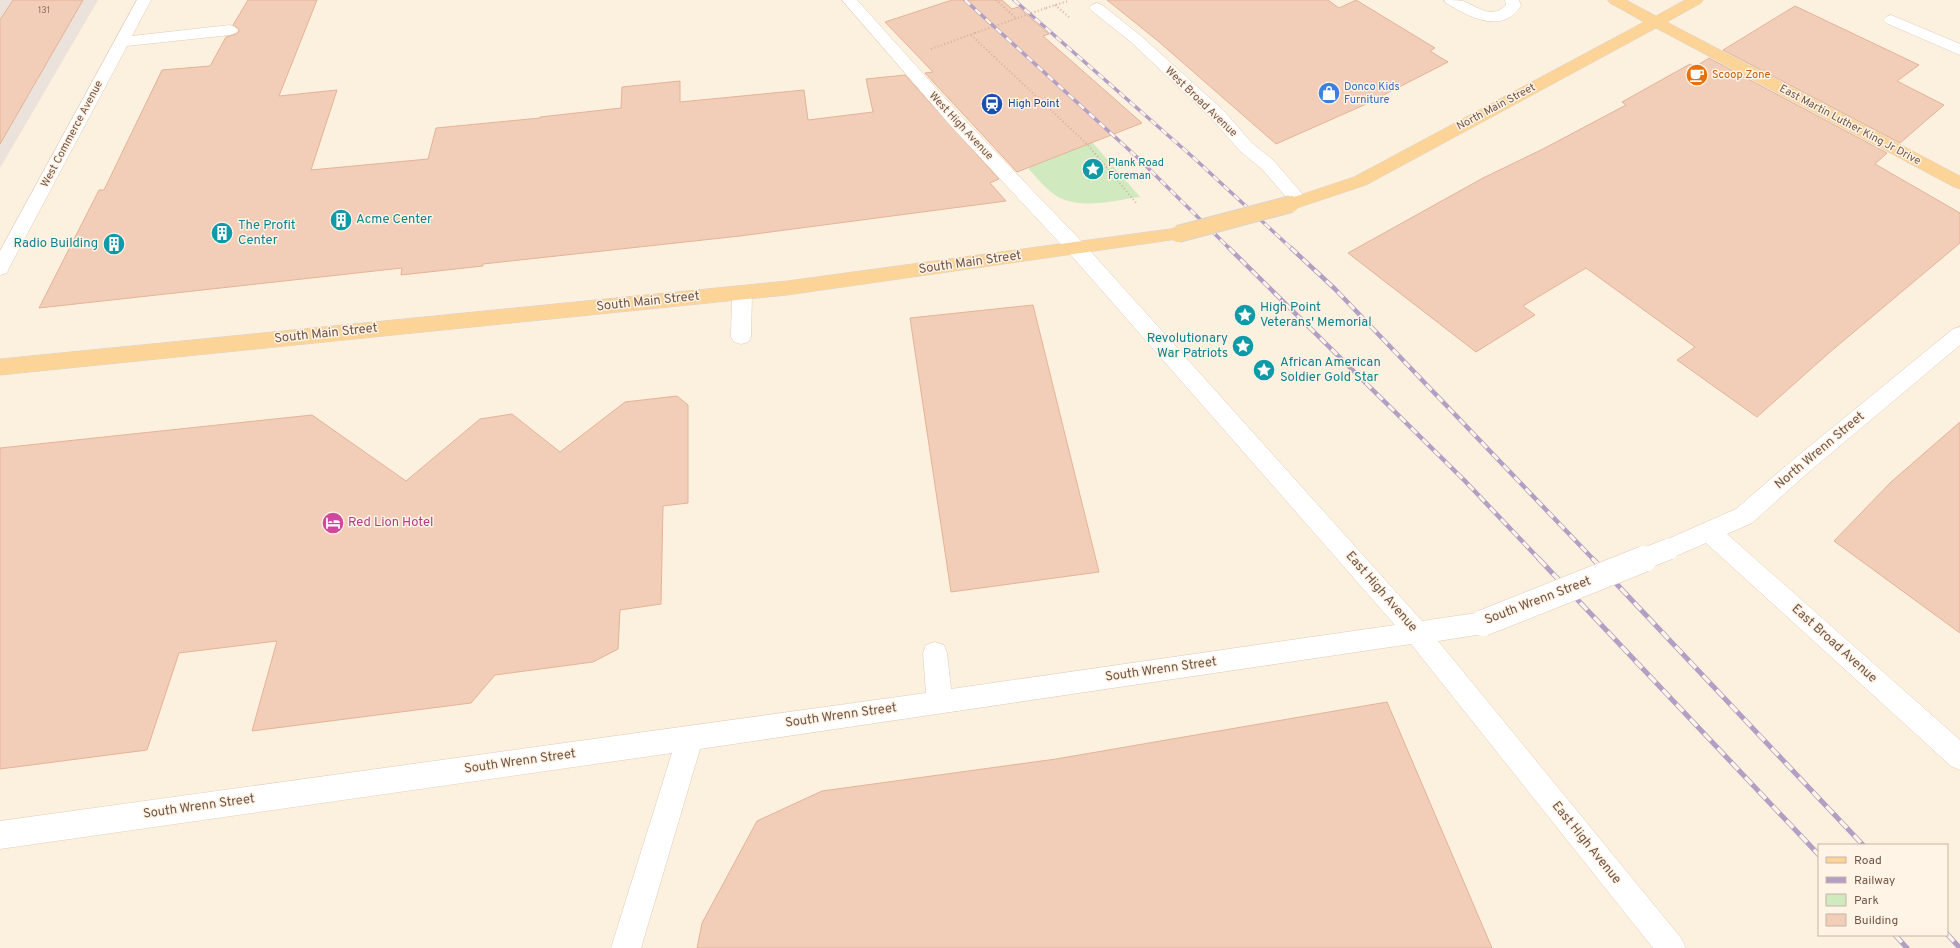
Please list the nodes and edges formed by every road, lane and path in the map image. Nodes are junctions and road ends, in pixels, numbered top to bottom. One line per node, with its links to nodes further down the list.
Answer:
1 (144, 0): 15 (street, West Commerce Avenue)
2 (849, 0): 21 (street, West High Avenue)
3 (996, 0): 10 (path)
4 (1451, 0): 5 (street)
5 (1512, 0)
6 (1615, 0): 12 (main road, East Martin Luther King Jr Drive)
7 (1696, 0): 12 (main road, North Main Street)
8 (1068, 1): 10 (path, bridge)
9 (1097, 8): 19 (street, West Broad Avenue)
10 (1017, 18): 14 (path, bridge)
11 (1891, 20): 17 (street)
12 (1656, 21): 18 (main road, East Martin Luther King Jr Drive); 19 (main road, North Main Street)
13 (230, 30): 15 (street)
14 (971, 35): 16 (path); 20 (path)
15 (121, 42): 22 (street, West Commerce Avenue)
16 (929, 49)
17 (1960, 50)
18 (1960, 183)
19 (1295, 202): 21 (main road, South Main Street, bridge)
20 (1137, 204)
21 (1077, 249): 23 (main road, South Main Street); 29 (street, East High Avenue)
22 (0, 268)
23 (742, 293): 25 (street); 26 (main road, South Main Street)
24 (1960, 334): 27 (street, North Wrenn Street)
25 (741, 337)
26 (0, 367)
27 (1709, 532): 28 (street, North Wrenn Street); 33 (street, East Broad Avenue)
28 (1669, 549): 29 (street, South Wrenn Street, bridge)
29 (1417, 633): 31 (street, South Wrenn Street); 36 (street, East High Avenue)
30 (935, 653): 31 (street)
31 (940, 703): 32 (street, South Wrenn Street)
32 (690, 738): 34 (street, South Wrenn Street); 35 (street)
33 (1960, 757)
34 (0, 835)
35 (626, 948)
36 (1671, 948)

